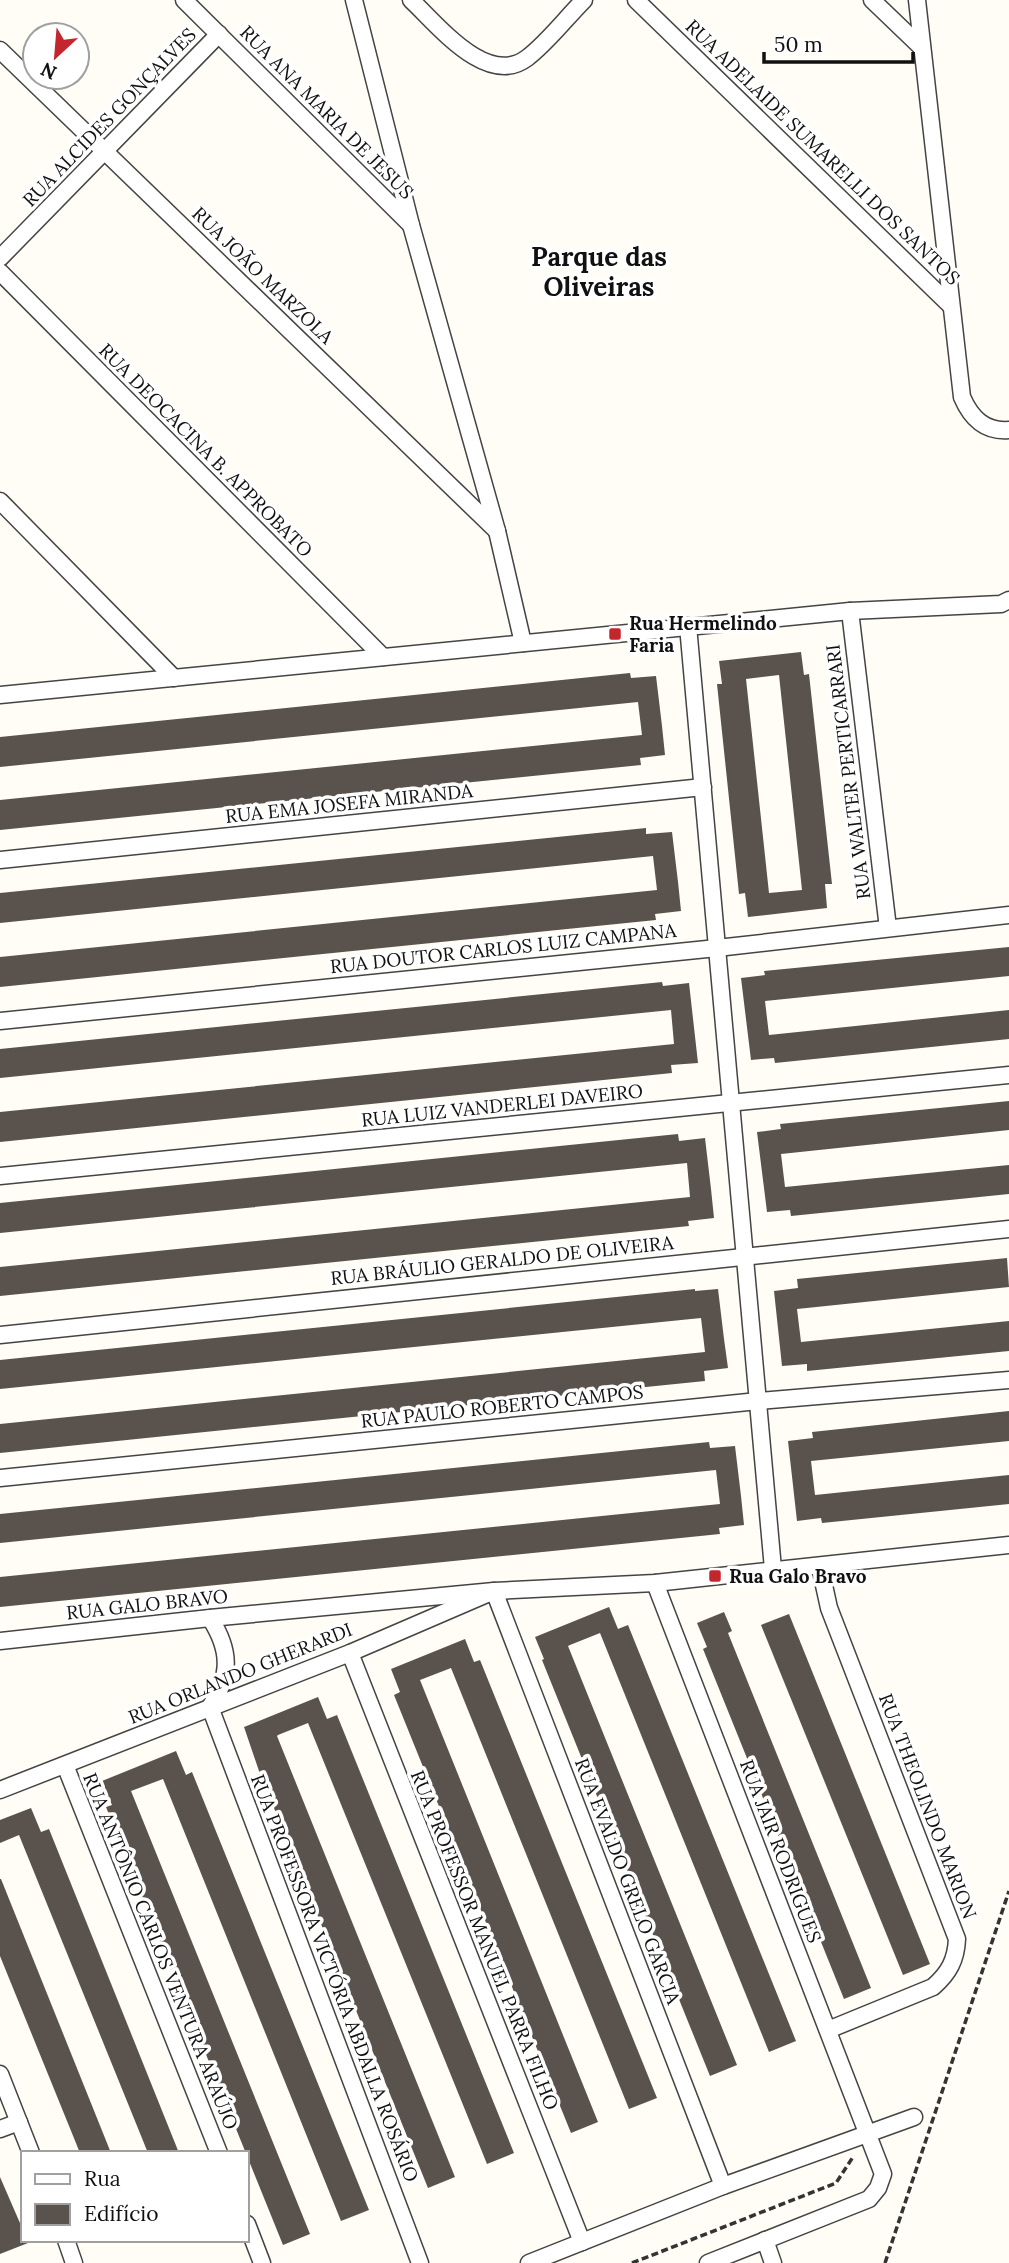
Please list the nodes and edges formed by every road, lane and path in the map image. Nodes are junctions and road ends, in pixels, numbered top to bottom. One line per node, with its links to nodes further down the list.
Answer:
1 (184, 0): 8 (street, RUA ANA MARIA DE JESUS)
2 (354, 0): 12 (street)
3 (411, 0): 4 (street)
4 (584, 0)
5 (636, 0): 15 (street, RUA ADELAIDE SUMARELLI DOS SANTOS)
6 (872, 0): 9 (street)
7 (917, 0): 9 (street)
8 (219, 34): 11 (street, RUA ALCIDES GONÇALVES); 12 (street, RUA ANA MARIA DE JESUS)
9 (922, 48): 15 (street)
10 (0, 50): 11 (street, RUA JOÃO MARZOLA)
11 (105, 151): 13 (street, RUA ALCIDES GONÇALVES); 18 (street, RUA JOÃO MARZOLA)
12 (411, 225): 18 (street)
13 (0, 258)
14 (0, 272): 23 (street, RUA DEOCACINA B. APPROBATO)
15 (950, 305): 16 (street)
16 (1009, 430)
17 (0, 501): 24 (street)
18 (497, 531): 22 (street)
19 (1007, 603): 20 (street)
20 (850, 611): 21 (street); 29 (street, RUA WALTER PERTICARRARI)
21 (688, 626): 22 (street); 26 (street)
22 (523, 643): 23 (street)
23 (383, 657): 24 (street)
24 (174, 678): 25 (street)
25 (0, 695)
26 (703, 787): 27 (street, RUA EMA JOSEFA MIRANDA); 30 (street)
27 (0, 860)
28 (1009, 915): 29 (street, RUA DOUTOR CARLOS LUIZ CAMPANA)
29 (888, 928): 30 (street, RUA DOUTOR CARLOS LUIZ CAMPANA)
30 (717, 948): 31 (street, RUA DOUTOR CARLOS LUIZ CAMPANA); 33 (street)
31 (0, 1021)
32 (1009, 1075): 33 (street, RUA LUIZ VANDERLEI DAVEIRO)
33 (731, 1103): 34 (street, RUA LUIZ VANDERLEI DAVEIRO); 36 (street)
34 (0, 1176)
35 (1009, 1229): 36 (street, RUA BRÁULIO GERALDO DE OLIVEIRA)
36 (745, 1256): 37 (street, RUA BRÁULIO GERALDO DE OLIVEIRA); 39 (street)
37 (0, 1335)
38 (1009, 1380): 39 (street, RUA PAULO ROBERTO CAMPOS)
39 (758, 1401): 40 (street, RUA PAULO ROBERTO CAMPOS); 43 (street)
40 (0, 1479)
41 (1009, 1545): 42 (street, RUA GALO BRAVO)
42 (820, 1567): 43 (street, RUA GALO BRAVO); 53 (street, RUA THEOLINDO MARION)
43 (773, 1569): 44 (street, RUA GALO BRAVO)
44 (655, 1583): 45 (street, RUA GALO BRAVO); 53 (street, RUA JAIR RODRIGUES)
45 (494, 1591): 46 (street, RUA GALO BRAVO); 48 (street, RUA ORLANDO GHERARDI); 61 (street, RUA EVALDO GRELO GARCIA)
46 (210, 1618): 47 (street, RUA GALO BRAVO); 49 (street)
47 (0, 1641)
48 (350, 1653): 49 (street, RUA ORLANDO GHERARDI); 65 (street, RUA PROFESSOR MANUEL PARRA FILHO)
49 (210, 1707): 50 (street, RUA ORLANDO GHERARDI); 68 (street, RUA PROFESSORA VICTÓRIA ABDALLA ROSÁRIO)
50 (65, 1765): 51 (street, RUA ORLANDO GHERARDI); 60 (street, RUA ANTÔNIO CARLOS VENTURA ARAÚJO)
51 (0, 1790)
52 (1009, 1891): 73 (path)
53 (828, 2030): 58 (street, RUA JAIR RODRIGUES)
54 (0, 2074): 56 (street)
55 (914, 2118): 58 (street)
56 (19, 2122): 57 (street); 59 (street)
57 (0, 2129)
58 (869, 2135): 61 (street); 63 (street, RUA JAIR RODRIGUES); 70 (path)
59 (30, 2151)
60 (218, 2151)
61 (723, 2186): 65 (street)
62 (248, 2227): 67 (street)
63 (765, 2240): 71 (street, RUA JAIR RODRIGUES); 72 (street)
64 (65, 2242): 66 (street)
65 (582, 2242): 69 (street)
66 (68, 2261)
67 (262, 2263)
68 (420, 2263)
69 (529, 2263)
70 (632, 2263)
71 (708, 2263)
72 (773, 2263)
73 (885, 2263)

